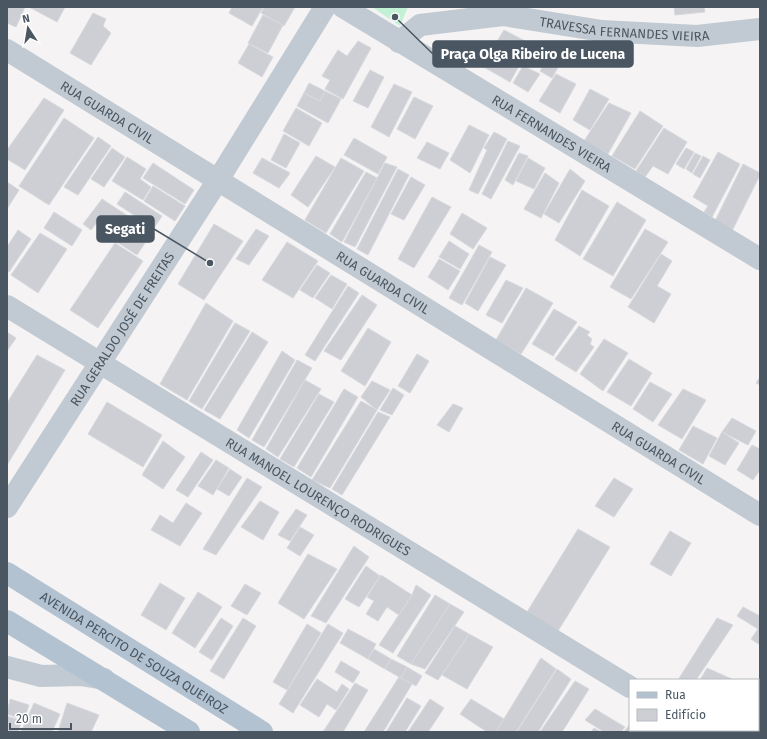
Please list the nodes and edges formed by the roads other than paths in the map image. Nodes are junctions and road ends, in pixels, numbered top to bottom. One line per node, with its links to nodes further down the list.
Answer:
1 (325, 7): 6 (street, RUA GERALDO JOSÉ DE FREITAS)
2 (343, 7): 4 (street, RUA FERNANDES VIEIRA)
3 (760, 29): 4 (street, TRAVESSA FERNANDES VIEIRA)
4 (399, 42): 7 (street, RUA FERNANDES VIEIRA)
5 (7, 50): 6 (street, RUA GUARDA CIVIL)
6 (218, 180): 9 (street, RUA GERALDO JOSÉ DE FREITAS); 11 (street, RUA GUARDA CIVIL)
7 (760, 259)
8 (7, 306): 9 (street, RUA MANOEL LOURENÇO RODRIGUES)
9 (98, 363): 10 (street, RUA GERALDO JOSÉ DE FREITAS); 16 (street, RUA MANOEL LOURENÇO RODRIGUES)
10 (7, 507)
11 (760, 515)
12 (7, 573): 18 (main road, AVENIDA PERCITO DE SOUZA QUEIROZ)
13 (7, 621): 15 (main road)
14 (7, 667): 15 (street)
15 (104, 679): 17 (main road)
16 (629, 686)
17 (189, 732)
18 (262, 732)

